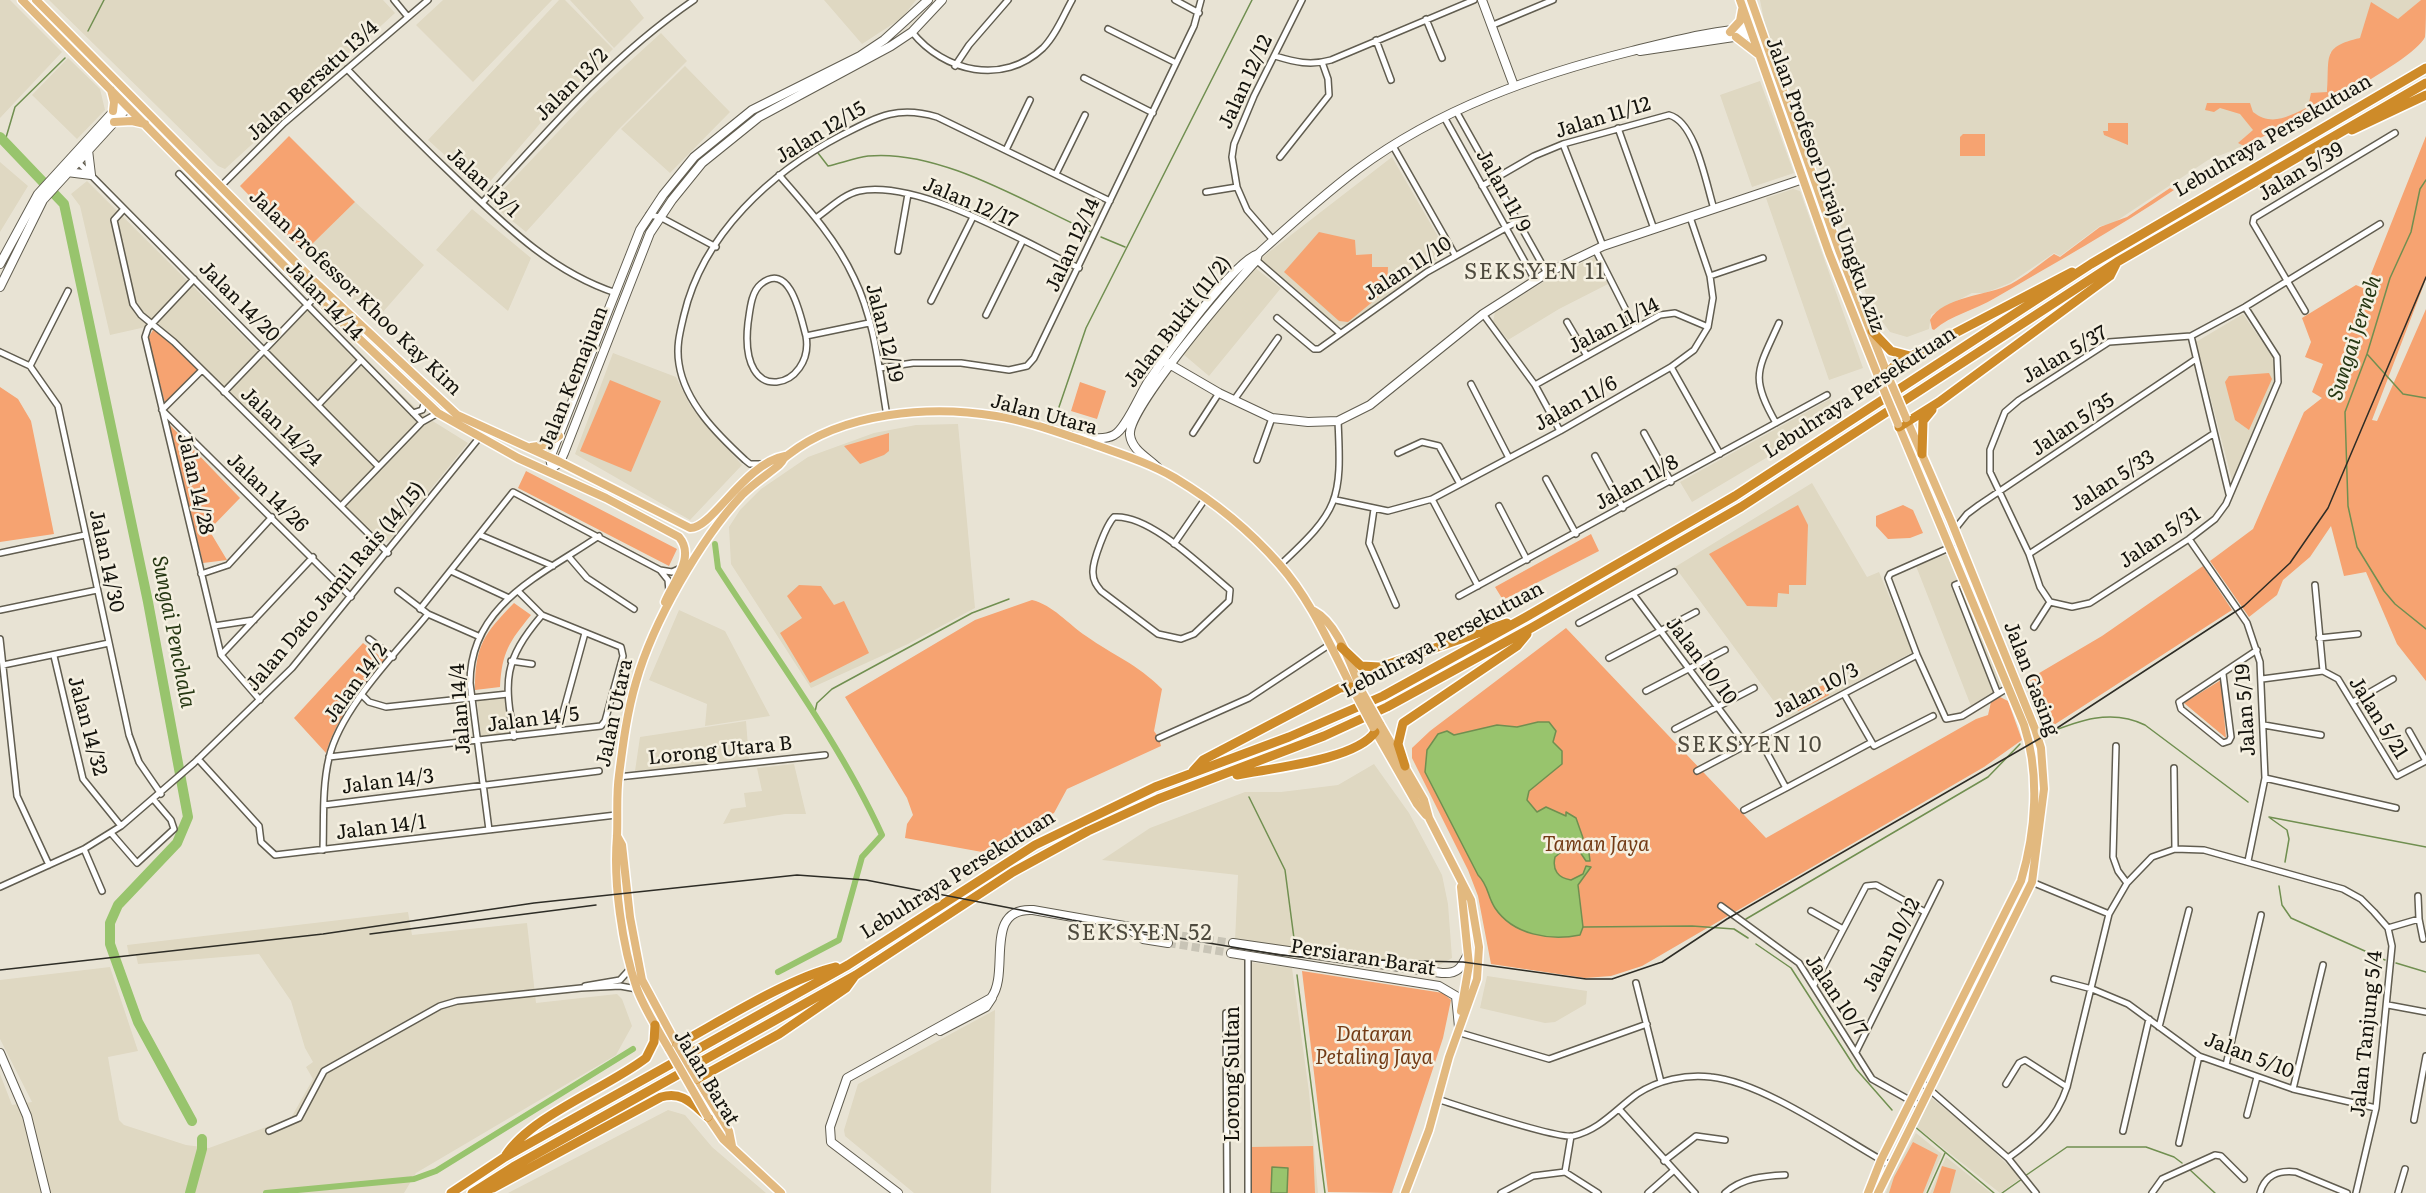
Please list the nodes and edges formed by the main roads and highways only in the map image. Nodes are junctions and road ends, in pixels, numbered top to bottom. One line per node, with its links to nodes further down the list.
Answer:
1 (22, 0): 9 (main road, Jalan Professor Khoo Kay Kim)
2 (36, 0): 7 (main road, Jalan Professor Khoo Kay Kim)
3 (1751, 0): 19 (main road, Jalan Profesor Diraja Ungku Aziz)
4 (1741, 2): 5 (main road, Jalan Profesor Diraja Ungku Aziz); 5 (main road)
5 (1760, 56): 21 (main road, Jalan Profesor Diraja Ungku Aziz)
6 (2426, 68): 18 (highway, Lebuhraya Persekutuan)
7 (115, 78): 11 (main road); 13 (main road, Jalan Professor Khoo Kay Kim)
8 (2426, 83): 16 (highway, Lebuhraya Persekutuan)
9 (111, 90): 11 (main road, Jalan Professor Khoo Kay Kim); 12 (main road)
10 (2426, 95): 16 (highway)
11 (126, 103): 13 (main road); 15 (main road, Jalan Professor Khoo Kay Kim)
12 (113, 111)
13 (156, 120): 25 (main road, Jalan Professor Khoo Kay Kim)
14 (114, 122): 15 (main road)
15 (146, 124): 26 (main road, Jalan Professor Khoo Kay Kim)
16 (2336, 135): 17 (highway, Lebuhraya Persekutuan)
17 (2117, 262): 22 (highway); 35 (highway, Lebuhraya Persekutuan)
18 (2091, 264): 20 (highway); 33 (highway, Lebuhraya Persekutuan)
19 (1872, 331): 20 (highway); 21 (main road, Jalan Profesor Diraja Ungku Aziz)
20 (1910, 356): 21 (highway)
21 (1885, 376): 23 (main road, Jalan Gasing, bridge)
22 (1939, 402): 23 (highway); 27 (highway)
23 (1903, 423): 27 (main road, Jalan Gasing); 30 (main road, Jalan Gasing)
24 (559, 436): 25 (main road)
25 (528, 447): 28 (main road, Jalan Professor Khoo Kay Kim)
26 (503, 450): 29 (main road, Jalan Professor Khoo Kay Kim); 29 (main road)
27 (1922, 454): 31 (main road, Jalan Gasing)
28 (785, 456): 32 (main road, Jalan Utara); 34 (main road, Jalan Utara)
29 (606, 498): 34 (main road, Jalan Professor Khoo Kay Kim)
30 (1942, 525): 31 (main road); 37 (main road, Jalan Gasing)
31 (1953, 525): 37 (main road, Jalan Gasing)
32 (1314, 610): 36 (main road, Jalan Utara); 38 (main road, Jalan Utara)
33 (1526, 617): 36 (highway); 41 (highway, Lebuhraya Persekutuan)
34 (659, 619): 44 (main road, Jalan Utara)
35 (1533, 627): 40 (highway); 42 (highway, Lebuhraya Persekutuan)
36 (1341, 647): 38 (main road, Jalan Utara)
37 (2012, 685): 59 (main road, Jalan Gasing); 60 (main road, Jalan Gasing)
38 (1356, 691): 39 (main road, bridge); 41 (highway)
39 (1376, 728): 40 (main road); 42 (highway); 43 (main road)
40 (1405, 766): 43 (main road)
41 (1192, 772): 46 (highway, Lebuhraya Persekutuan)
42 (1199, 783): 47 (highway, Lebuhraya Persekutuan)
43 (1429, 818): 45 (main road)
44 (617, 836): 48 (main road, Jalan Utara); 50 (main road, Jalan Utara)
45 (1461, 881): 49 (main road); 49 (main road)
46 (848, 965): 50 (highway); 54 (highway, Lebuhraya Persekutuan)
47 (856, 975): 51 (highway); 56 (highway, Lebuhraya Persekutuan)
48 (655, 1025): 50 (main road, Jalan Barat); 54 (highway)
49 (1458, 1029): 58 (main road)
50 (673, 1047): 51 (main road, Jalan Barat, bridge); 52 (main road, Jalan Barat, bridge)
51 (697, 1079): 53 (main road, Jalan Barat)
52 (708, 1117): 53 (main road, Jalan Barat); 56 (highway)
53 (732, 1146): 57 (main road, Jalan Barat)
54 (505, 1157): 55 (highway, Lebuhraya Persekutuan)
55 (451, 1193)
56 (472, 1193)
57 (781, 1193)
58 (1405, 1193)
59 (1868, 1193)
60 (1878, 1193)

